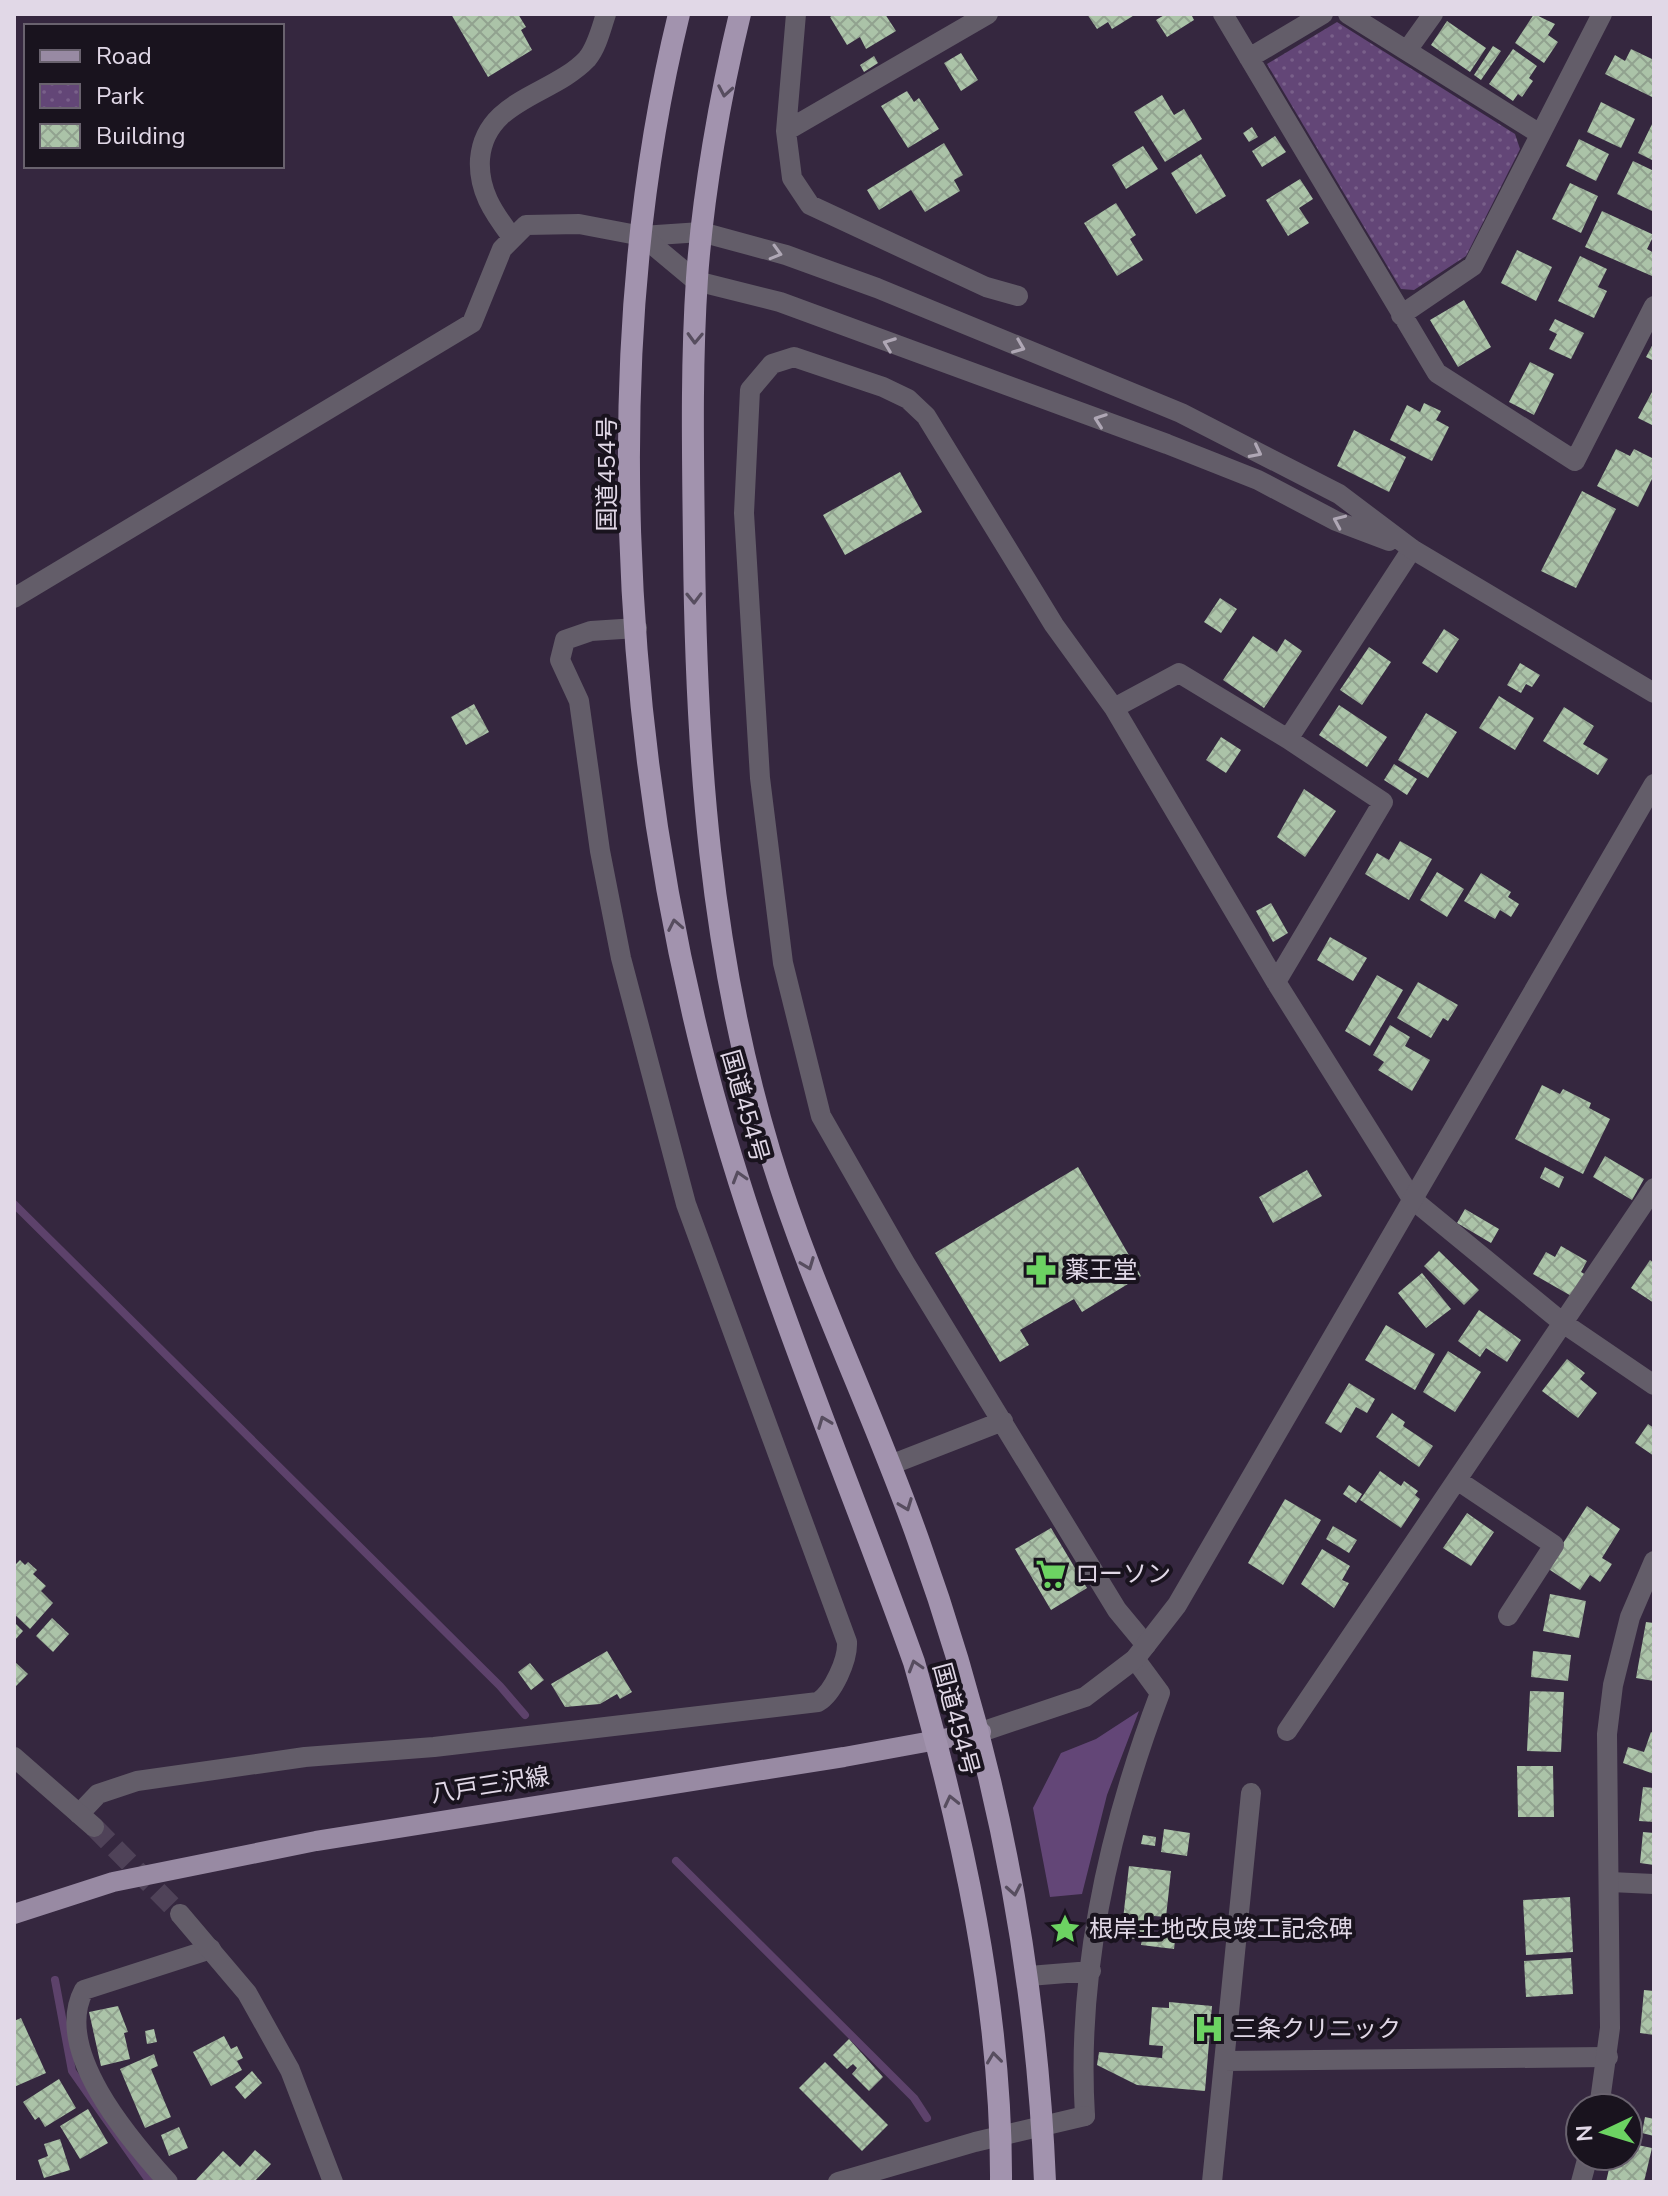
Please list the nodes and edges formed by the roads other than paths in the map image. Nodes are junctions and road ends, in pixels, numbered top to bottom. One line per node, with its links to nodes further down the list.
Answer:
1 (606, 14): 16 (street)
2 (679, 14): 17 (highway, 国道454号)
3 (740, 14): 15 (highway, 国道454号, one-way to 15)
4 (796, 14): 13 (street)
5 (988, 14): 13 (street)
6 (1223, 14): 12 (street)
7 (1323, 14): 12 (street)
8 (1348, 14): 11 (street)
9 (1433, 14): 11 (street)
10 (1602, 14): 14 (street)
11 (1408, 49): 14 (street)
12 (1249, 58): 21 (street)
13 (786, 131): 19 (street)
14 (1540, 134): 21 (street)
15 (701, 232): 17 (street); 18 (highway, 国道454号); 22 (street, one-way to 22)
16 (511, 236): 17 (street); 23 (street)
17 (642, 236): 18 (street); 24 (highway, 国道454号)
18 (696, 281): 22 (street, one-way to 18); 35 (highway, 国道454号, one-way to 35)
19 (1018, 296)
20 (1654, 306): 21 (street)
21 (1401, 315)
22 (1412, 549): 25 (street); 27 (street)
23 (14, 598)
24 (637, 628): 42 (highway, 国道454号, one-way to 24); 43 (street)
25 (1654, 693)
26 (1114, 708): 27 (street); 29 (street); 34 (street)
27 (1288, 739): 29 (street)
28 (1654, 784): 31 (street)
29 (1276, 982): 31 (street)
30 (1654, 1188): 32 (street)
31 (1412, 1199): 32 (street); 39 (street)
32 (1563, 1323): 33 (street); 36 (street)
33 (1654, 1385)
34 (1003, 1421): 35 (street); 39 (street)
35 (890, 1465): 41 (highway, 国道454号, one-way to 41)
36 (1457, 1480): 38 (street); 40 (street)
37 (1654, 1561): 45 (street)
38 (1508, 1616)
39 (1140, 1652): 41 (street); 50 (street)
40 (1287, 1731)
41 (981, 1732): 42 (main road, 八戸三沢線); 51 (highway, 国道454号, one-way to 51)
42 (936, 1741): 47 (main road, 八戸三沢線); 56 (highway, 国道454号, one-way to 42)
43 (14, 1757)
44 (1251, 1793): 53 (street)
45 (1610, 1882): 46 (street); 52 (street)
46 (1654, 1884)
47 (14, 1914)
48 (180, 1914): 49 (street)
49 (211, 1949): 57 (street); 58 (street)
50 (1091, 1971): 51 (street); 55 (street)
51 (1029, 1976): 55 (highway, 国道454号)
52 (1608, 2057): 53 (street); 54 (street)
53 (1224, 2061): 62 (street)
54 (1602, 2092)
55 (1042, 2125): 56 (street); 61 (highway, 国道454号)
56 (1001, 2135): 59 (street); 60 (highway, 国道454号)
57 (168, 2182)
58 (333, 2182)
59 (838, 2182)
60 (1001, 2182)
61 (1045, 2182)
62 (1212, 2182)

